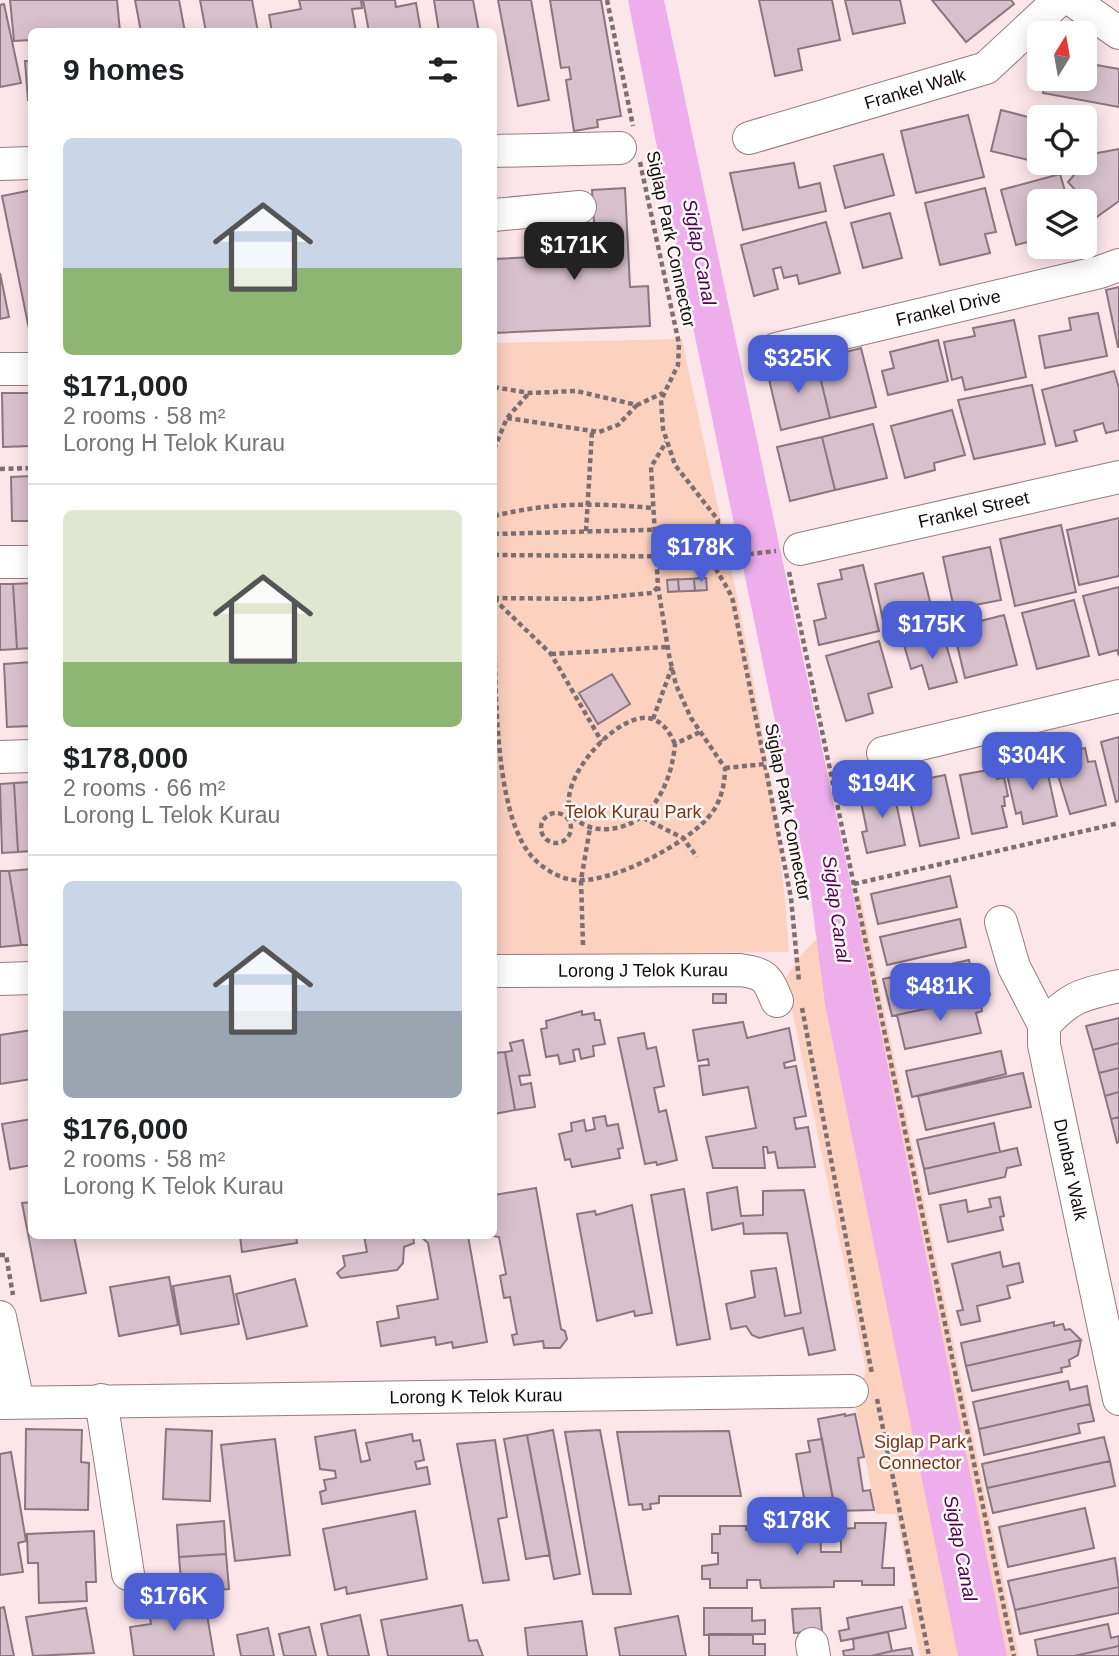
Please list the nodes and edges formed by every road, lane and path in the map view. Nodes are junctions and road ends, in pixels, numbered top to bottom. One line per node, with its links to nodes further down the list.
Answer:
1 (607, 0): 6 (path, Siglap Park Connector)
2 (1059, 0): 5 (street, Frankel Walk)
3 (1072, 0): 4 (street)
4 (1119, 33)
5 (749, 138)
6 (631, 144): 7 (street); 18 (path, Siglap Park Connector)
7 (497, 151)
8 (28, 163): 9 (street)
9 (0, 164)
10 (580, 207): 11 (street)
11 (497, 215)
12 (1119, 265): 13 (street, Frankel Drive)
13 (776, 349)
14 (0, 369): 15 (street)
15 (28, 369)
16 (497, 388): 17 (path)
17 (529, 393): 19 (path); 20 (path)
18 (664, 393): 19 (path); 22 (path, Siglap Park Connector)
19 (638, 405): 21 (path)
20 (508, 418): 21 (path); 23 (path)
21 (592, 432): 27 (path)
22 (667, 440): 28 (path); 30 (path, Siglap Park Connector)
23 (497, 442)
24 (28, 468): 25 (path)
25 (0, 469)
26 (1119, 477): 34 (street, Frankel Street)
27 (587, 502): 28 (path); 29 (path); 32 (path)
28 (653, 508): 31 (path)
29 (497, 515)
30 (718, 528): 31 (path); 37 (path, Siglap Park Connector)
31 (657, 530): 32 (path); 36 (path)
32 (586, 531): 33 (path)
33 (497, 534)
34 (800, 551): 37 (path); 59 (path)
35 (497, 555): 36 (path)
36 (658, 556): 37 (path); 41 (path)
37 (711, 557): 40 (path, Siglap Park Connector)
38 (0, 562): 39 (street)
39 (28, 562)
40 (712, 566): 41 (path); 57 (path, Siglap Park Connector)
41 (658, 567): 42 (path)
42 (659, 587): 43 (path); 45 (path)
43 (497, 598)
44 (497, 601): 46 (path)
45 (667, 647): 46 (path); 47 (path)
46 (551, 654): 52 (path)
47 (672, 667): 49 (path); 50 (path)
48 (1119, 696): 56 (street)
49 (653, 719): 52 (path); 53 (path)
50 (700, 732): 53 (path); 58 (path)
51 (497, 740): 66 (path)
52 (602, 742): 60 (path)
53 (675, 744): 61 (path)
54 (28, 756): 55 (street)
55 (0, 757)
56 (873, 763): 59 (path)
57 (765, 764): 58 (path); 74 (path, Siglap Park Connector)
58 (724, 768): 64 (path)
59 (832, 780): 67 (path)
60 (570, 817): 60 (path); 63 (path)
61 (643, 818): 63 (path); 64 (path)
62 (1119, 822): 67 (path)
63 (590, 828): 66 (path)
64 (682, 838): 65 (path); 66 (path)
65 (697, 857)
66 (581, 880): 69 (path)
67 (854, 884): 84 (path)
68 (1001, 922): 75 (street)
69 (583, 970): 70 (street, Lorong J Telok Kurau); 74 (street, Lorong J Telok Kurau)
70 (497, 971)
71 (28, 978): 72 (street)
72 (0, 979)
73 (1119, 986): 75 (street)
74 (792, 994): 78 (path, Siglap Park Connector)
75 (1044, 1025): 77 (street, Dunbar Walk)
76 (0, 1317): 81 (street, Lorong K Telok Kurau)
77 (1110, 1317): 79 (street, Dunbar Walk)
78 (867, 1386): 80 (street, Lorong K Telok Kurau); 83 (path, Siglap Park Connector)
79 (1119, 1399)
80 (101, 1400): 81 (street, Lorong K Telok Kurau); 82 (street)
81 (9, 1403)
82 (128, 1574)
83 (929, 1656)
84 (1014, 1656)

